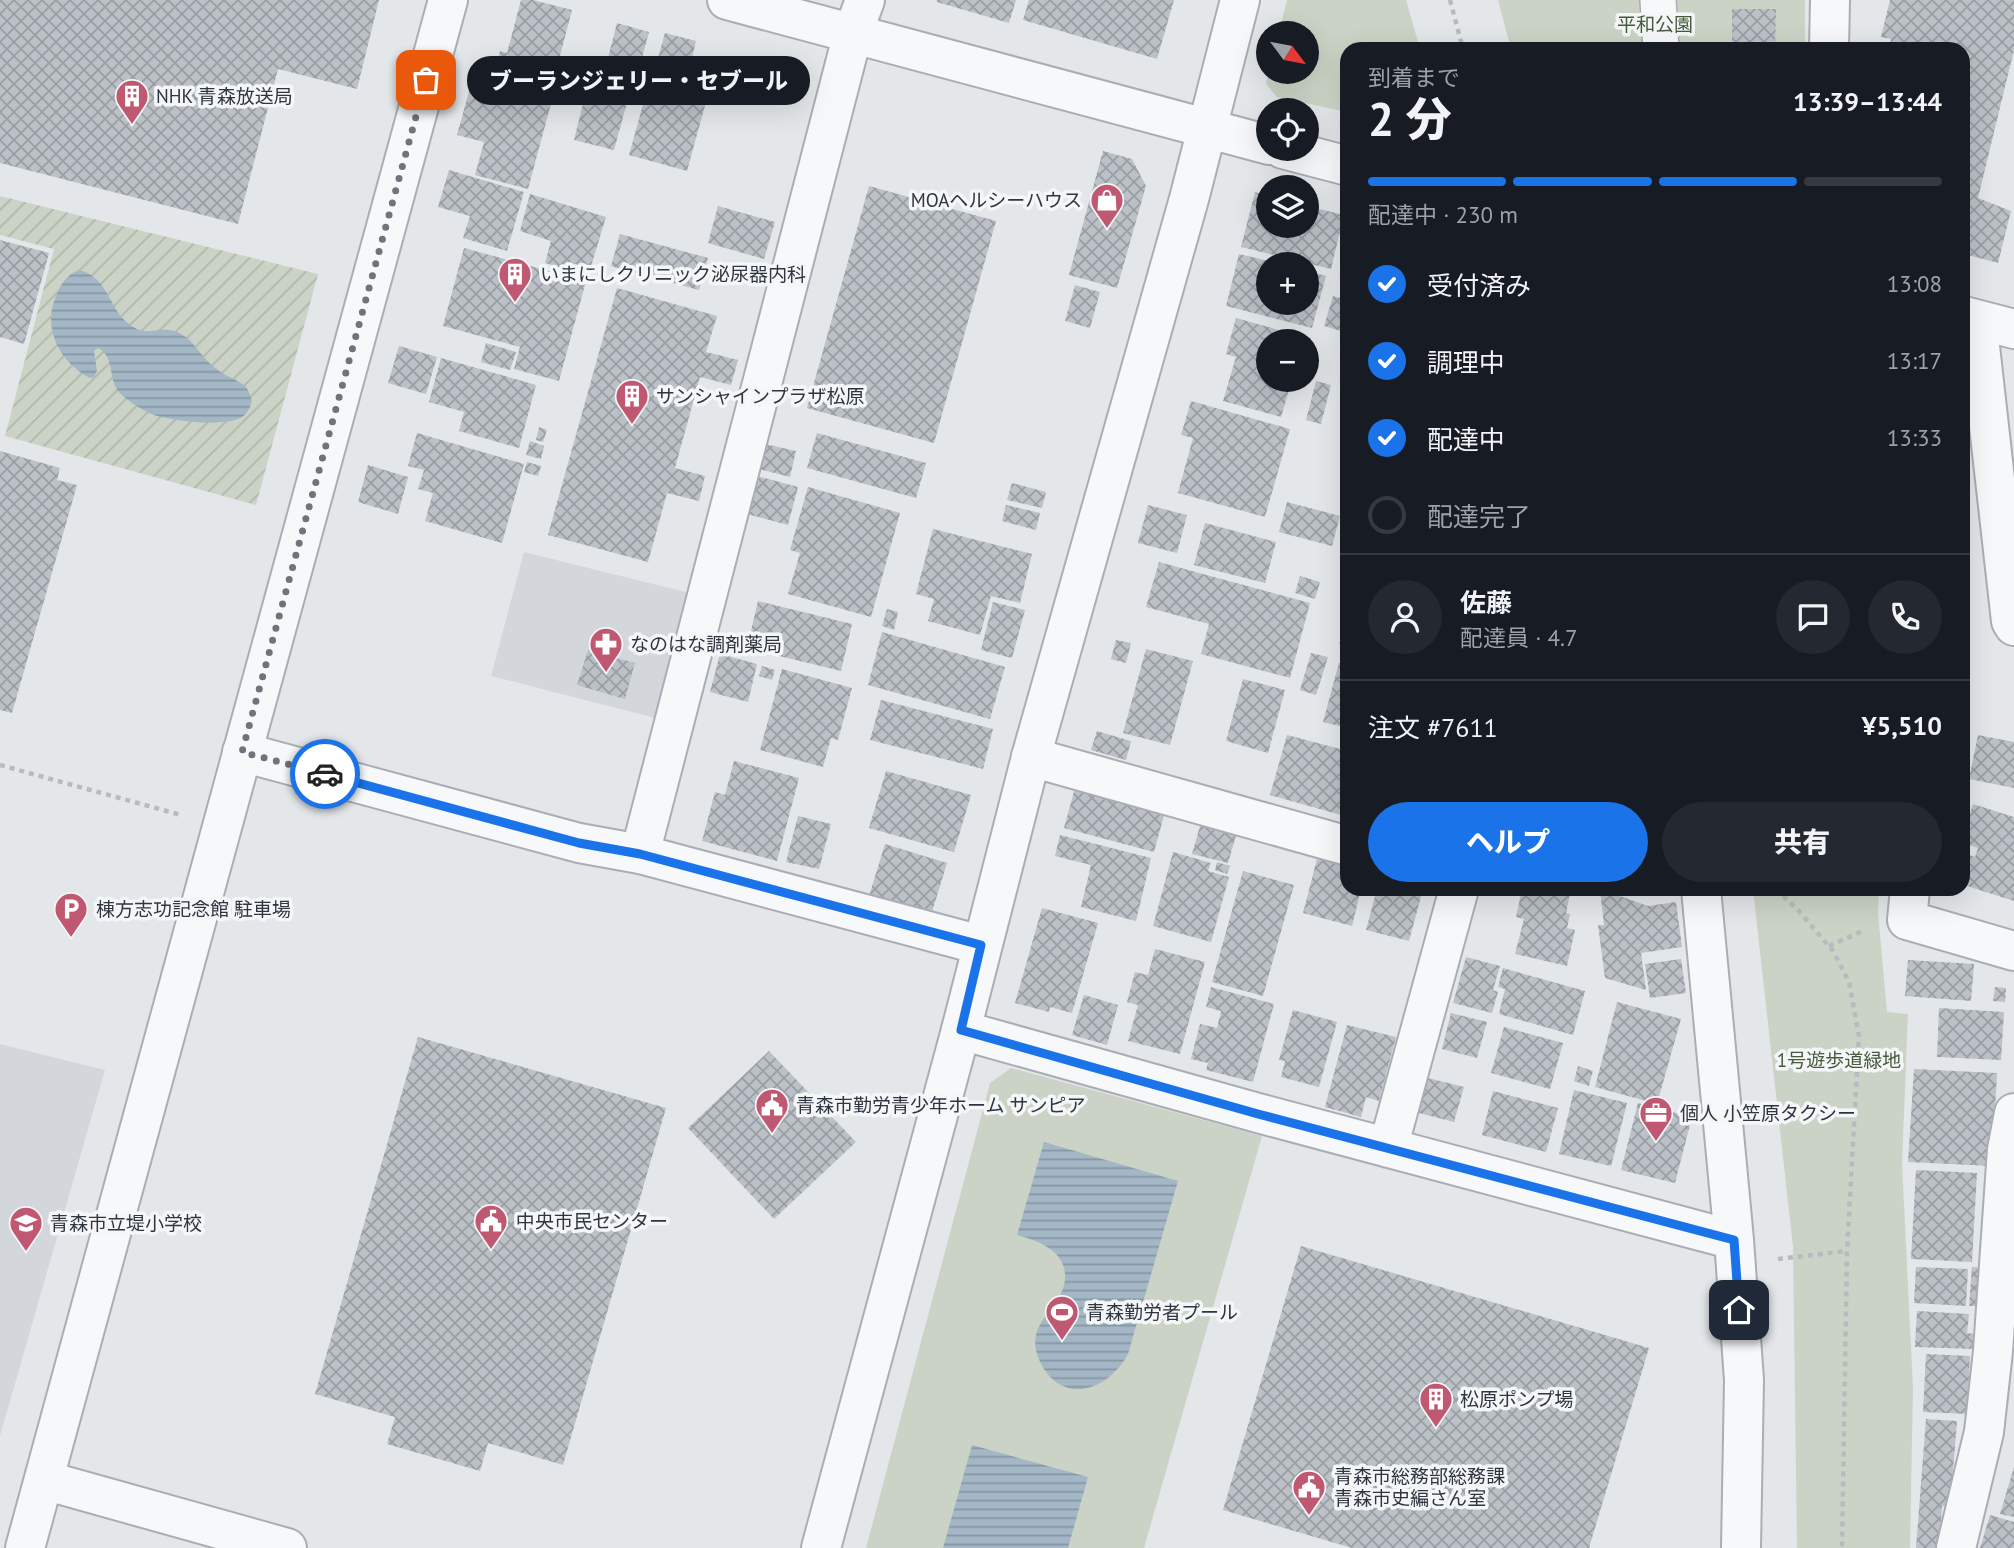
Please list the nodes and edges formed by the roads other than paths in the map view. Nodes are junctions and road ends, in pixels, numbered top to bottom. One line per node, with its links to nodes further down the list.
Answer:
1 (448, 0): 16 (street)
2 (727, 0): 6 (street)
3 (1240, 0): 9 (street)
4 (1658, 0): 7 (street)
5 (1830, 0): 8 (street)
6 (859, 17): 9 (street); 19 (street)
7 (1661, 42)
8 (1829, 42)
9 (1207, 130): 10 (street); 17 (street)
10 (1256, 142)
11 (1319, 158): 12 (street)
12 (1340, 164)
13 (1970, 318): 14 (street); 15 (street)
14 (2014, 329)
15 (2014, 626)
16 (242, 752): 19 (street); 29 (street)
17 (1031, 757): 18 (street); 23 (street)
18 (1340, 844)
19 (640, 854): 23 (street)
20 (1457, 896): 27 (street)
21 (1702, 896): 28 (street)
22 (1909, 896): 24 (street)
23 (981, 945): 25 (street)
24 (2014, 951)
25 (961, 1030): 27 (street); 32 (street)
26 (2014, 1113): 34 (street)
27 (1388, 1148): 28 (street)
28 (1734, 1240): 33 (street)
29 (44, 1480): 30 (street); 31 (street)
30 (25, 1548)
31 (287, 1548)
32 (821, 1548)
33 (1741, 1548)
34 (1956, 1548)

